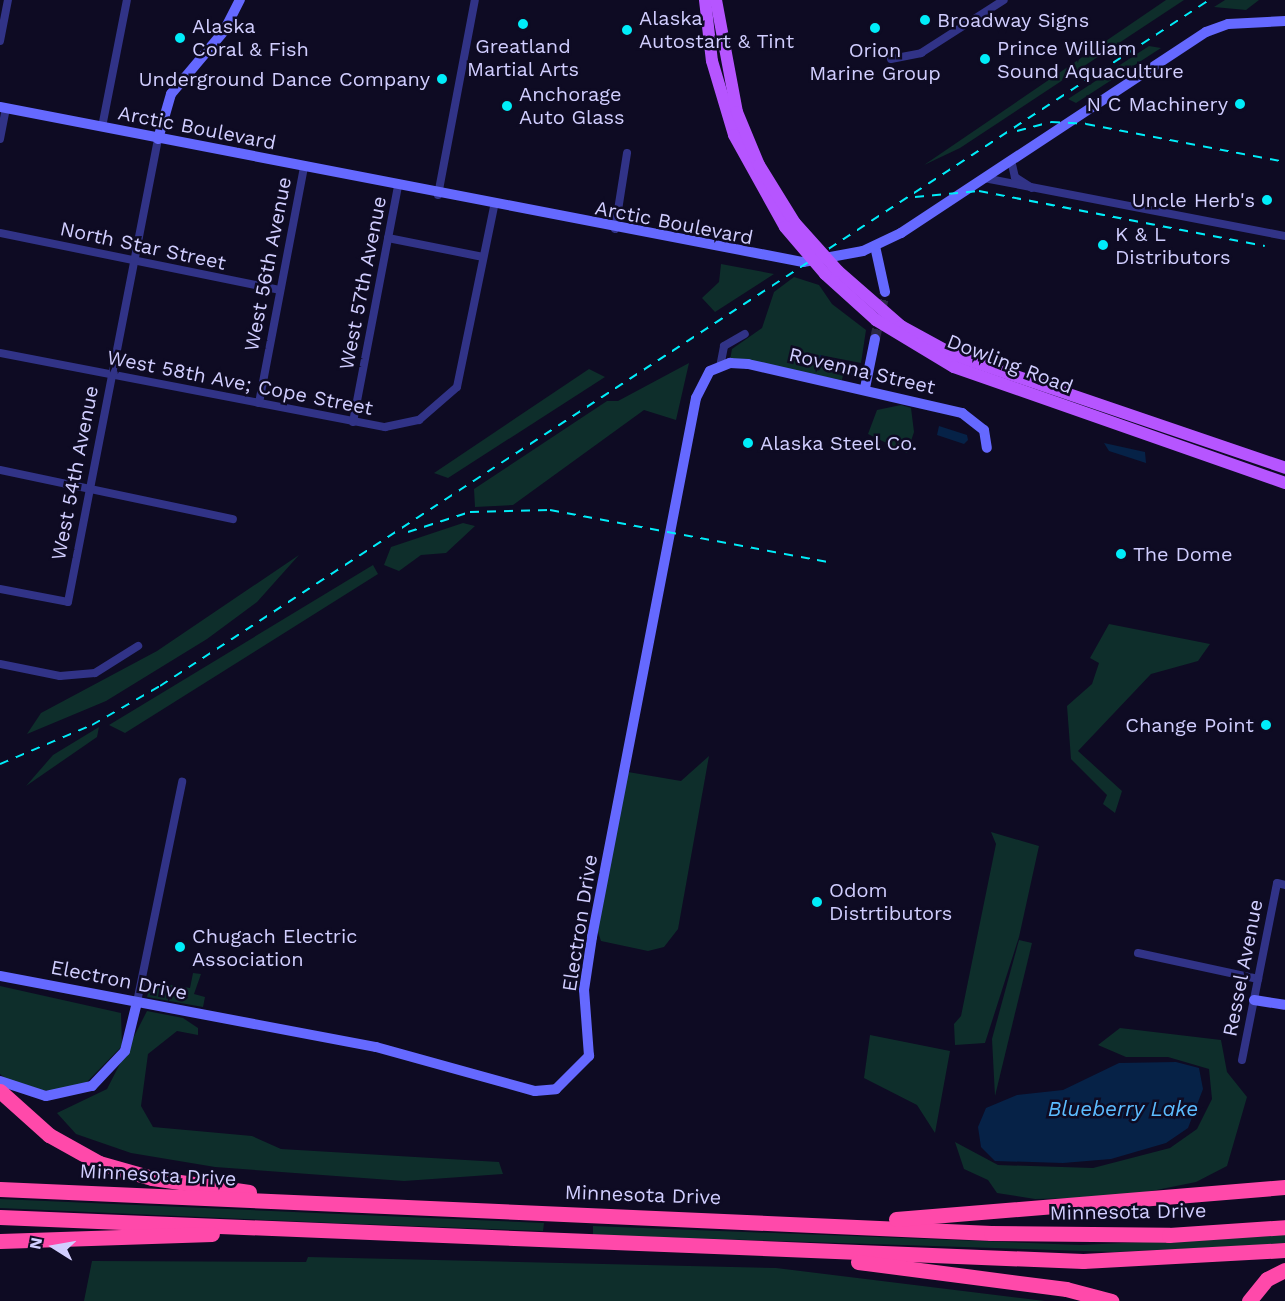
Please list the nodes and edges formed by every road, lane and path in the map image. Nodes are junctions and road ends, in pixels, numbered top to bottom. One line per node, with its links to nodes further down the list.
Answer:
1 (8, 0): 9 (street)
2 (127, 0): 12 (street)
3 (240, 0): 14 (street)
4 (475, 0): 21 (street)
5 (705, 0): 23 (main road, Dowling Road)
6 (716, 0): 23 (main road, Dowling Road)
7 (1004, 0): 10 (street)
8 (1285, 21): 16 (street, Arctic Boulevard)
9 (0, 41)
10 (891, 59)
11 (3, 108): 12 (street, Arctic Boulevard); 13 (street)
12 (102, 127): 14 (street, Arctic Boulevard)
13 (0, 139)
14 (158, 139): 17 (street, Arctic Boulevard); 30 (street, West 54th Avenue)
15 (627, 153): 24 (street)
16 (1011, 160): 18 (street, Arctic Boulevard); 20 (street)
17 (304, 167): 19 (street, Arctic Boulevard); 32 (street, West 56th Avenue)
18 (984, 178): 20 (street); 28 (street, Arctic Boulevard)
19 (398, 187): 21 (street, Arctic Boulevard); 27 (street, West 57th Avenue)
20 (1034, 189): 26 (street)
21 (438, 195): 22 (street, Arctic Boulevard)
22 (494, 206): 24 (street, Arctic Boulevard); 29 (street, West 58th Ave; Cope Street)
23 (790, 225): 31 (main road, Dowling Road, bridge)
24 (615, 229): 28 (street, Arctic Boulevard)
25 (0, 233): 30 (street, North Star Street)
26 (1285, 236)
27 (388, 238): 29 (street); 41 (street, West 57th Avenue)
28 (874, 246): 33 (street)
29 (483, 257): 41 (street, West 58th Ave; Cope Street)
30 (133, 262): 32 (street, North Star Street); 38 (street, West 54th Avenue)
31 (832, 273): 43 (main road, Dowling Road); 45 (main road, Dowling Road)
32 (279, 290): 40 (street, West 56th Avenue)
33 (885, 292)
34 (745, 334): 37 (street)
35 (875, 339): 39 (street)
36 (0, 353): 38 (street, West 58th Ave; Cope Street)
37 (715, 369): 39 (street, Rovenna Street); 57 (street, Electron Drive)
38 (111, 375): 40 (street, West 58th Ave; Cope Street); 46 (street, West 54th Avenue)
39 (865, 388): 42 (street, Rovenna Street)
40 (259, 403): 41 (street, West 58th Ave; Cope Street)
41 (353, 422)
42 (987, 448)
43 (1285, 468)
44 (0, 470): 46 (street)
45 (1285, 483)
46 (89, 488): 47 (street); 48 (street, West 54th Avenue)
47 (233, 519)
48 (0, 590)
49 (138, 646): 50 (street)
50 (0, 664)
51 (182, 782): 57 (street)
52 (1281, 884): 55 (street, Ressel Avenue)
53 (1138, 953): 55 (street)
54 (0, 976): 57 (street, Electron Drive)
55 (1258, 979): 56 (street, Ressel Avenue)
56 (1254, 1000): 58 (street); 59 (street, Ressel Avenue)
57 (137, 1002): 60 (street)
58 (1285, 1005)
59 (1242, 1060)
60 (0, 1080)
61 (0, 1091): 64 (highway)
62 (1285, 1187): 66 (highway)
63 (0, 1189): 64 (highway, Minnesota Drive)
64 (359, 1207): 66 (highway, Minnesota Drive)
65 (0, 1216): 68 (highway)
66 (796, 1223): 67 (highway, Minnesota Drive)
67 (1285, 1227)
68 (362, 1232): 69 (highway); 71 (highway)
69 (0, 1241)
70 (1285, 1250): 71 (highway)
71 (805, 1252): 73 (highway)
72 (1285, 1270): 74 (highway)
73 (1111, 1301)
74 (1249, 1301)

